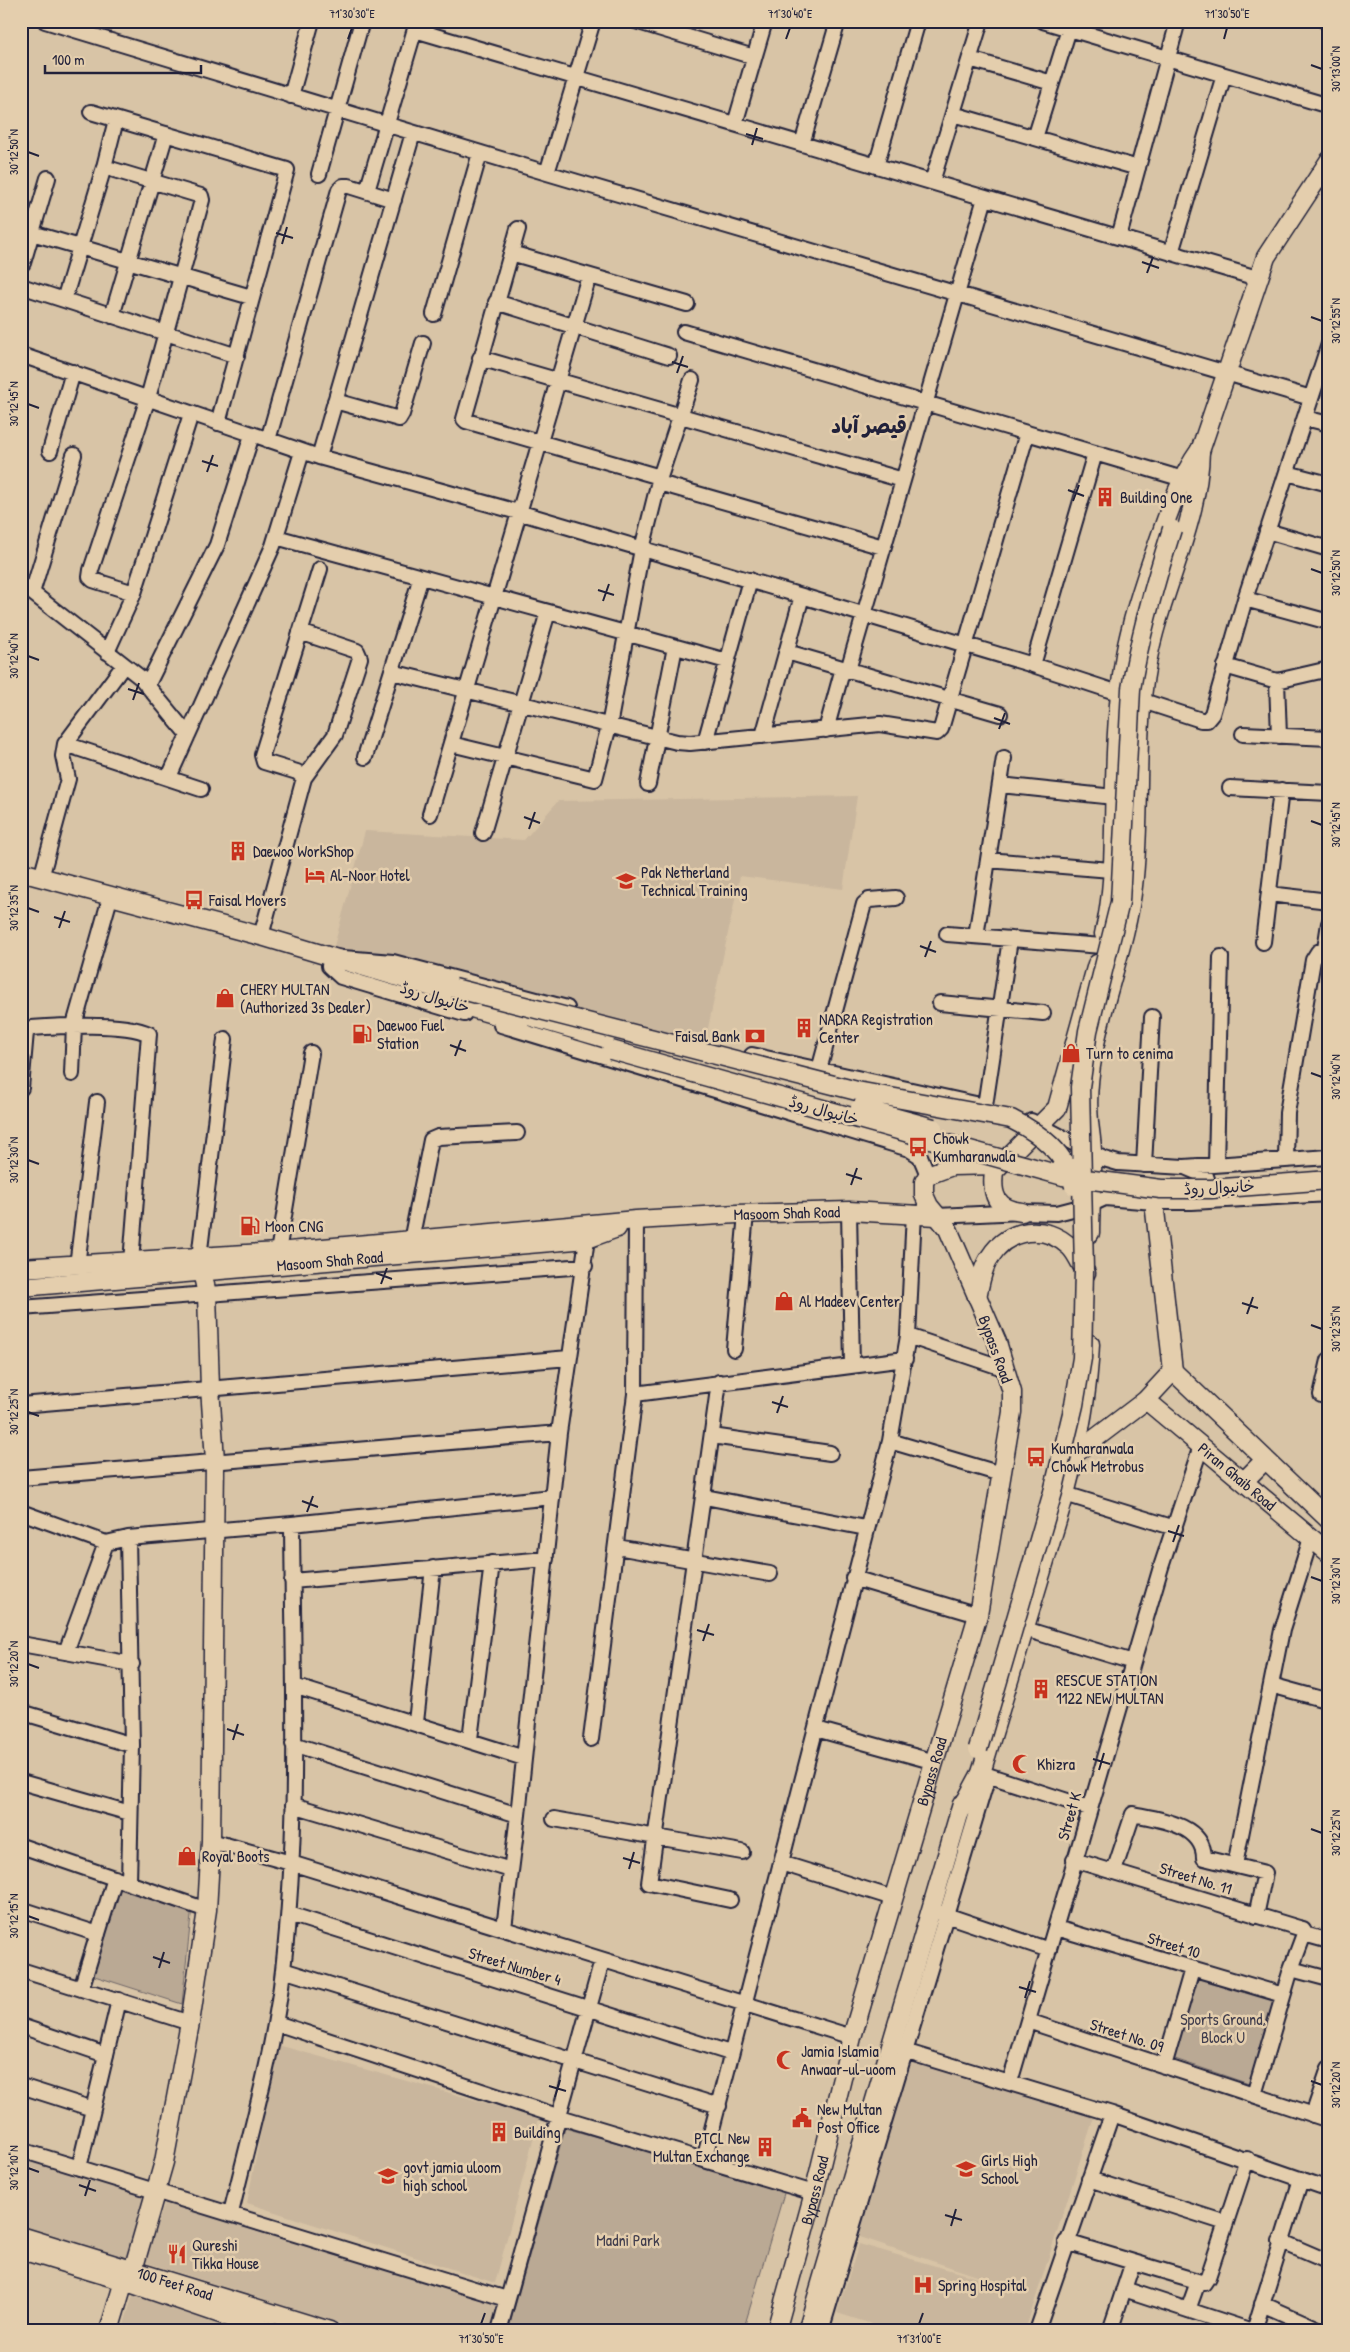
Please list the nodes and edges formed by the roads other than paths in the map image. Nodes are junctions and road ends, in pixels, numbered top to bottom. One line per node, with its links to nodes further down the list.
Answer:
1 (45, 21): 22 (street)
2 (312, 21): 22 (street)
3 (362, 21): 24 (street)
4 (593, 21): 20 (street)
5 (635, 21): 16 (street)
6 (765, 21): 16 (street)
7 (838, 21): 33 (street)
8 (918, 21): 36 (street)
9 (981, 21): 18 (street)
10 (1043, 21): 15 (street)
11 (1178, 21): 17 (street)
12 (1325, 21): 13 (street)
13 (1329, 22)
14 (416, 26): 20 (street); 28 (street)
15 (1069, 29): 17 (street); 21 (street)
16 (754, 57): 29 (street)
17 (1168, 58): 19 (street); 38 (street)
18 (970, 59): 21 (street); 26 (street)
19 (1224, 75): 23 (street); 51 (street)
20 (576, 78): 29 (street); 39 (street)
21 (1052, 83): 32 (street)
22 (291, 96): 24 (street)
23 (1329, 106)
24 (337, 110): 28 (street); 40 (street)
25 (91, 112): 27 (street)
26 (953, 114): 32 (street); 43 (street)
27 (116, 120): 31 (street); 37 (street)
28 (386, 124): 30 (street); 44 (street)
29 (734, 124): 33 (street)
30 (414, 133): 34 (street); 46 (street)
31 (166, 134): 42 (street); 60 (street)
32 (1035, 138): 38 (street)
33 (802, 144): 36 (street)
34 (480, 153): 39 (street); 64 (street)
35 (1329, 161): 57 (main road)
36 (876, 166): 43 (street)
37 (104, 168): 42 (street); 50 (street)
38 (1138, 168): 49 (street)
39 (547, 173): 59 (street)
40 (319, 174)
41 (48, 178): 48 (street)
42 (152, 182): 53 (street); 55 (street)
43 (932, 182): 45 (street)
44 (367, 191): 46 (street); 90 (street)
45 (985, 198): 49 (street); 59 (street)
46 (394, 200): 81 (street)
47 (518, 229): 52 (street)
48 (32, 232): 50 (street); 54 (street)
49 (1120, 237): 51 (street)
50 (80, 246): 53 (street); 61 (street)
51 (1171, 253): 57 (street)
52 (510, 254): 56 (street); 62 (street)
53 (129, 261): 55 (street); 65 (street)
54 (23, 263)
55 (180, 276): 60 (street); 68 (street)
56 (590, 276): 63 (street); 66 (street)
57 (1257, 278): 76 (main road)
58 (21, 286): 61 (street)
59 (957, 294): 76 (street); 82 (street)
60 (252, 297): 71 (street)
61 (64, 300): 65 (street)
62 (496, 302): 66 (street); 73 (street)
63 (687, 304)
64 (434, 314)
65 (112, 316): 68 (street)
66 (574, 326): 72 (street); 78 (street)
67 (684, 332): 82 (street)
68 (165, 333): 71 (street); 79 (street)
69 (423, 343): 81 (street)
70 (1329, 344): 80 (street)
71 (237, 356): 86 (street)
72 (669, 356)
73 (480, 358): 78 (street); 91 (street)
74 (22, 360): 75 (street)
75 (73, 372): 79 (street); 93 (street)
76 (1226, 373): 80 (street); 92 (main road)
77 (692, 380): 84 (street)
78 (558, 381): 84 (street); 91 (street)
79 (148, 398): 83 (street); 113 (street)
80 (1311, 398): 85 (street)
81 (335, 401): 97 (street)
82 (925, 403): 88 (street); 101 (street)
83 (191, 414): 86 (street); 113 (street)
84 (680, 416): 100 (street); 101 (street)
85 (1305, 418): 87 (street); 98 (street)
86 (218, 423): 89 (street)
87 (1329, 424)
88 (1027, 433): 95 (street); 122 (street)
89 (252, 434): 90 (street); 134 (street)
90 (268, 440): 94 (street)
91 (539, 442): 100 (street); 103 (street)
92 (1200, 450): 99 (main road); 138 (main road); 220 (main road, bridge)
93 (50, 452)
94 (302, 452): 97 (street); 105 (street)
95 (1095, 453): 99 (street); 128 (street)
96 (74, 455): 112 (street)
97 (319, 457): 103 (street)
98 (1287, 473): 102 (street); 104 (street)
99 (1183, 479): 136 (main road)
100 (660, 480): 106 (street); 107 (street)
101 (903, 480): 106 (street)
102 (1329, 484)
103 (518, 512): 107 (street); 115 (street)
104 (1267, 531): 108 (street); 116 (street)
105 (276, 537): 110 (street); 144 (street)
106 (883, 547): 118 (street)
107 (642, 549): 111 (street); 121 (street)
108 (1329, 549)
109 (320, 568): 120 (street)
110 (421, 577): 115 (street); 132 (street)
111 (750, 580): 114 (street); 126 (street)
112 (27, 588): 124 (street)
113 (134, 593): 124 (street)
114 (802, 596): 118 (street); 125 (street)
115 (493, 597): 117 (street); 135 (street)
116 (1245, 599): 119 (street); 129 (street)
117 (548, 612): 121 (street); 139 (street)
118 (864, 615): 122 (street); 130 (street)
119 (1329, 622)
120 (300, 632): 156 (street); 156 (street)
121 (626, 633): 123 (street); 141 (street)
122 (964, 644): 128 (street); 137 (street)
123 (675, 647): 126 (street); 147 (street)
124 (107, 652): 127 (street)
125 (787, 652): 130 (street); 145 (street)
126 (727, 661): 149 (street)
127 (124, 665): 134 (street); 150 (street)
128 (1033, 665): 136 (street)
129 (1225, 666): 133 (street); 138 (street)
130 (846, 669): 137 (street); 142 (street)
131 (1329, 670): 133 (street)
132 (392, 672): 135 (street); 152 (street)
133 (1277, 681): 146 (street)
134 (147, 686): 144 (street)
135 (466, 690): 139 (street); 151 (street)
136 (1120, 693): 138 (street); 163 (main road)
137 (949, 700): 140 (street); 142 (street)
138 (1140, 702): 200 (main road)
139 (521, 704): 141 (street); 153 (street)
140 (1000, 714)
141 (609, 726): 147 (street); 153 (street)
142 (826, 730): 145 (street)
143 (1243, 734): 146 (street)
144 (188, 735): 155 (street)
145 (763, 736): 149 (street)
146 (1279, 736): 148 (street)
147 (657, 738): 149 (street); 157 (street)
148 (1329, 738)
149 (705, 742)
150 (65, 744): 155 (street); 169 (street)
151 (451, 744): 153 (street); 164 (street)
152 (365, 757)
153 (505, 757): 165 (street)
154 (1004, 758): 158 (street)
155 (169, 777): 160 (street)
156 (304, 778): 177 (street)
157 (648, 784)
158 (1000, 785): 163 (street); 166 (street)
159 (1230, 788): 161 (street)
160 (201, 789)
161 (1281, 790): 162 (street); 171 (street)
162 (1329, 793)
163 (1114, 796): 167 (main road)
164 (430, 814)
165 (483, 833)
166 (988, 860): 167 (street); 178 (street)
167 (1111, 870): 181 (main road)
168 (21, 872): 169 (main road, خانیوال روڈ)
169 (41, 878): 177 (main road, خانیوال روڈ)
170 (21, 881): 174 (main road, خانیوال روڈ)
171 (1269, 894): 173 (street); 180 (street)
172 (896, 898): 192 (street)
173 (1329, 901)
174 (108, 905): 183 (main road, خانیوال روڈ); 189 (street)
175 (1329, 923): 202 (street)
176 (947, 934): 178 (street)
177 (261, 936): 183 (main road, خانیوال روڈ)
178 (976, 936): 179 (street)
179 (1010, 938): 181 (street); 186 (street)
180 (1263, 942)
181 (1102, 946): 198 (main road)
182 (1220, 957): 203 (street)
183 (330, 961): 184 (main road, خانیوال روڈ); 192 (street, خانیوال روڈ); 208 (street); 209 (main road, خانیوال روڈ, bridge)
184 (379, 971): 207 (main road, خانیوال روڈ, bridge); 220 (main road, bridge)
185 (940, 1003): 186 (street)
186 (998, 1009): 187 (street); 197 (street)
187 (1043, 1013)
188 (1152, 1016): 205 (street)
189 (74, 1025): 193 (street); 194 (street); 224 (street)
190 (225, 1039): 225 (street)
191 (311, 1053): 223 (street)
192 (819, 1070): 197 (street, خانیوال روڈ)
193 (72, 1074)
194 (21, 1082): 195 (street)
195 (21, 1088)
196 (97, 1102): 226 (street)
197 (985, 1106): 198 (street, خانیوال روڈ)
198 (1040, 1126): 200 (street, خانیوال روڈ); 204 (main road)
199 (516, 1133): 222 (street)
200 (1092, 1153): 205 (street, خانیوال روڈ); 213 (main road)
201 (1329, 1157): 202 (street, خانیوال روڈ)
202 (1286, 1160): 203 (street, خانیوال روڈ)
203 (1216, 1164): 206 (street, خانیوال روڈ)
204 (998, 1165): 208 (main road); 215 (main road)
205 (1144, 1166): 206 (street, خانیوال روڈ)
206 (1184, 1167): 212 (street)
207 (1329, 1171)
208 (928, 1175): 218 (main road, Bypass Road)
209 (1329, 1180)
210 (1329, 1194): 212 (street)
211 (1154, 1202): 212 (street); 213 (street); 241 (main road)
212 (1183, 1202)
213 (1092, 1204): 215 (street); 229 (main road)
214 (850, 1211): 216 (main road, Masoom Shah Road); 217 (main road, Masoom Shah Road); 239 (street)
215 (1022, 1212): 218 (street)
216 (914, 1213): 218 (main road, Masoom Shah Road); 234 (street)
217 (746, 1214): 219 (main road, Masoom Shah Road); 235 (street)
218 (937, 1216): 232 (main road, Bypass Road)
219 (636, 1220): 221 (main road, Masoom Shah Road); 222 (main road, Masoom Shah Road); 244 (street)
220 (1083, 1221): 303 (main road, bridge)
221 (587, 1239): 225 (main road, Masoom Shah Road); 227 (street)
222 (411, 1241): 223 (main road, Masoom Shah Road)
223 (278, 1252): 225 (main road, Masoom Shah Road)
224 (130, 1262): 225 (main road, Masoom Shah Road); 226 (main road, Masoom Shah Road)
225 (201, 1265): 230 (main road, Masoom Shah Road); 231 (main road)
226 (77, 1266): 228 (main road, Masoom Shah Road)
227 (585, 1266): 231 (street); 236 (street)
228 (21, 1268)
229 (1090, 1280): 232 (main road); 253 (main road)
230 (21, 1287)
231 (207, 1294): 233 (street); 243 (main road)
232 (977, 1297): 240 (main road, Bypass Road)
233 (21, 1308)
234 (908, 1336): 237 (street); 240 (street)
235 (734, 1349)
236 (570, 1358): 243 (street); 248 (street)
237 (905, 1359): 239 (street); 250 (street)
238 (1329, 1360): 245 (street)
239 (852, 1365): 242 (street)
240 (1006, 1369): 256 (main road, Bypass Road)
241 (1173, 1371): 246 (main road); 255 (main road, Piran Ghaib Road)
242 (719, 1382): 244 (street); 249 (street)
243 (210, 1388): 247 (street); 254 (main road)
244 (634, 1394): 271 (street)
245 (1321, 1395)
246 (1146, 1400): 251 (main road, Piran Ghaib Road); 253 (main road)
247 (21, 1405)
248 (560, 1433): 254 (street); 260 (street)
249 (712, 1436): 252 (street); 261 (street)
250 (890, 1440): 256 (street); 265 (street)
251 (1201, 1446): 258 (main road, Piran Ghaib Road); 266 (street, Street K)
252 (830, 1453)
253 (1076, 1453): 259 (main road)
254 (215, 1460): 257 (street); 267 (main road)
255 (1265, 1460): 258 (main road); 263 (main road, Piran Ghaib Road)
256 (1001, 1474): 280 (main road, Bypass Road)
257 (21, 1478)
258 (1244, 1481): 269 (main road, Piran Ghaib Road)
259 (1065, 1494): 266 (street); 281 (main road)
260 (552, 1497): 264 (street); 273 (street)
261 (705, 1497): 265 (street); 274 (street)
262 (21, 1512): 270 (street)
263 (1329, 1520)
264 (292, 1524): 267 (street); 279 (street)
265 (866, 1528): 278 (street)
266 (1175, 1528): 284 (street, Street K)
267 (215, 1531): 268 (street); 307 (main road)
268 (128, 1538): 270 (street); 285 (street)
269 (1311, 1538): 272 (main road, Piran Ghaib Road); 286 (street)
270 (106, 1543): 283 (street)
271 (617, 1547): 274 (street); 292 (street)
272 (1329, 1553)
273 (546, 1559): 275 (street); 296 (street)
274 (694, 1561): 277 (street); 306 (street)
275 (492, 1563): 276 (street); 293 (street)
276 (434, 1568): 279 (street); 290 (street)
277 (770, 1574)
278 (853, 1578): 280 (street); 291 (street)
279 (292, 1581): 287 (street)
280 (978, 1615): 297 (main road, Bypass Road)
281 (1025, 1629): 284 (street); 298 (main road)
282 (21, 1644): 283 (street)
283 (66, 1652): 285 (street)
284 (1133, 1662): 301 (street, Street K)
285 (132, 1664): 295 (street)
286 (1271, 1685): 288 (street); 313 (street)
287 (294, 1686): 290 (street); 294 (street)
288 (1329, 1701)
289 (21, 1712): 295 (street)
290 (416, 1722): 293 (street)
291 (816, 1729): 297 (street); 312 (street)
292 (591, 1739)
293 (470, 1740): 296 (street)
294 (293, 1744): 300 (street); 304 (street)
295 (132, 1745): 302 (street)
296 (524, 1758): 304 (street)
297 (935, 1762): 318 (main road, Bypass Road)
298 (984, 1774): 301 (street); 303 (main road); 322 (street)
299 (21, 1782): 302 (street)
300 (293, 1805): 311 (street); 314 (street)
301 (1089, 1808): 310 (street, Street K)
302 (130, 1813): 317 (street)
303 (959, 1814): 322 (main road)
304 (518, 1815): 314 (street)
305 (554, 1819): 306 (street)
306 (656, 1839): 309 (street); 319 (street)
307 (211, 1841): 311 (street); 321 (main road)
308 (21, 1846): 316 (street)
309 (742, 1852)
310 (1074, 1860): 315 (street, Street No. 11); 326 (street, Street K)
311 (291, 1863): 323 (street); 325 (street)
312 (781, 1863): 318 (street); 340 (street)
313 (1235, 1865): 315 (street); 324 (street)
314 (511, 1870): 325 (street)
315 (1114, 1871): 324 (street, Street No. 11)
316 (115, 1878): 317 (street); 327 (street)
317 (129, 1883): 321 (street)
318 (893, 1898): 346 (main road, Bypass Road)
319 (730, 1900)
320 (21, 1909): 327 (street)
321 (206, 1910): 343 (main road)
322 (938, 1913): 330 (street); 347 (street); 391 (main road)
323 (289, 1914): 335 (street); 341 (street, Street Number 4)
324 (1256, 1916): 328 (street, Street No. 11)
325 (504, 1928): 331 (street)
326 (1056, 1928): 330 (street, Street K); 332 (street, Street 10)
327 (98, 1934): 337 (street)
328 (1304, 1934): 329 (street); 333 (street)
329 (1329, 1941)
330 (1049, 1950): 342 (street, Street K)
331 (602, 1960): 340 (street); 341 (street)
332 (1192, 1969): 338 (street, Street 10); 351 (street)
333 (1290, 1969): 336 (street); 338 (street)
334 (21, 1970): 337 (street)
335 (283, 1970): 344 (street); 350 (street)
336 (1329, 1979)
337 (81, 1988): 339 (street)
338 (1283, 1995): 355 (street)
339 (119, 2000): 343 (street); 349 (street)
340 (746, 2002): 346 (street); 348 (street)
341 (588, 2007): 348 (street, Street Number 4); 350 (street)
342 (1028, 2021): 351 (street, Street No. 09); 353 (street, Street K)
343 (190, 2022): 369 (main road)
344 (276, 2023): 360 (street); 371 (street)
345 (21, 2026): 349 (street)
346 (852, 2037): 370 (main road, Bypass Road)
347 (904, 2051): 353 (street); 392 (street)
348 (730, 2053): 356 (street)
349 (106, 2055): 357 (street)
350 (573, 2061): 356 (street); 360 (street)
351 (1164, 2066): 355 (street, Street No. 09)
352 (1329, 2068): 359 (street)
353 (1010, 2082): 358 (street)
354 (21, 2086): 357 (street)
355 (1254, 2096): 359 (street, Street No. 09)
356 (719, 2106): 364 (street)
357 (93, 2109): 365 (street)
358 (1112, 2114): 363 (street); 366 (street)
359 (1313, 2115): 361 (street, Street No. 09)
360 (557, 2116): 364 (street); 382 (street)
361 (1329, 2120)
362 (21, 2150): 365 (street)
363 (1246, 2159): 367 (street); 372 (street)
364 (704, 2160): 370 (street)
365 (79, 2168): 369 (street)
366 (1089, 2178): 372 (street); 375 (street)
367 (1301, 2179): 368 (street); 374 (street)
368 (1329, 2189)
369 (156, 2190): 371 (street); 379 (main road)
370 (814, 2193): 390 (main road, Bypass Road)
371 (232, 2213): 382 (street)
372 (1226, 2223): 380 (street)
373 (21, 2236): 379 (main road, 100 Feet Road)
374 (1280, 2241): 378 (street); 383 (street)
375 (1066, 2242): 377 (street); 393 (street)
376 (21, 2250): 379 (main road, 100 Feet Road)
377 (1133, 2262): 380 (street); 381 (street)
378 (1329, 2262)
379 (128, 2276): 385 (main road, 100 Feet Road); 386 (main road)
380 (1198, 2282): 384 (street)
381 (1124, 2289): 384 (street); 394 (street)
382 (507, 2299): 389 (street)
383 (1262, 2304): 395 (street); 396 (street)
384 (1188, 2310): 395 (street)
385 (272, 2327): 387 (main road); 388 (main road, 100 Feet Road)
386 (109, 2331)
387 (310, 2331)
388 (330, 2331)
389 (499, 2331)
390 (776, 2331)
391 (807, 2331)
392 (821, 2331)
393 (1037, 2331)
394 (1110, 2331)
395 (1253, 2331)
396 (1323, 2331)

